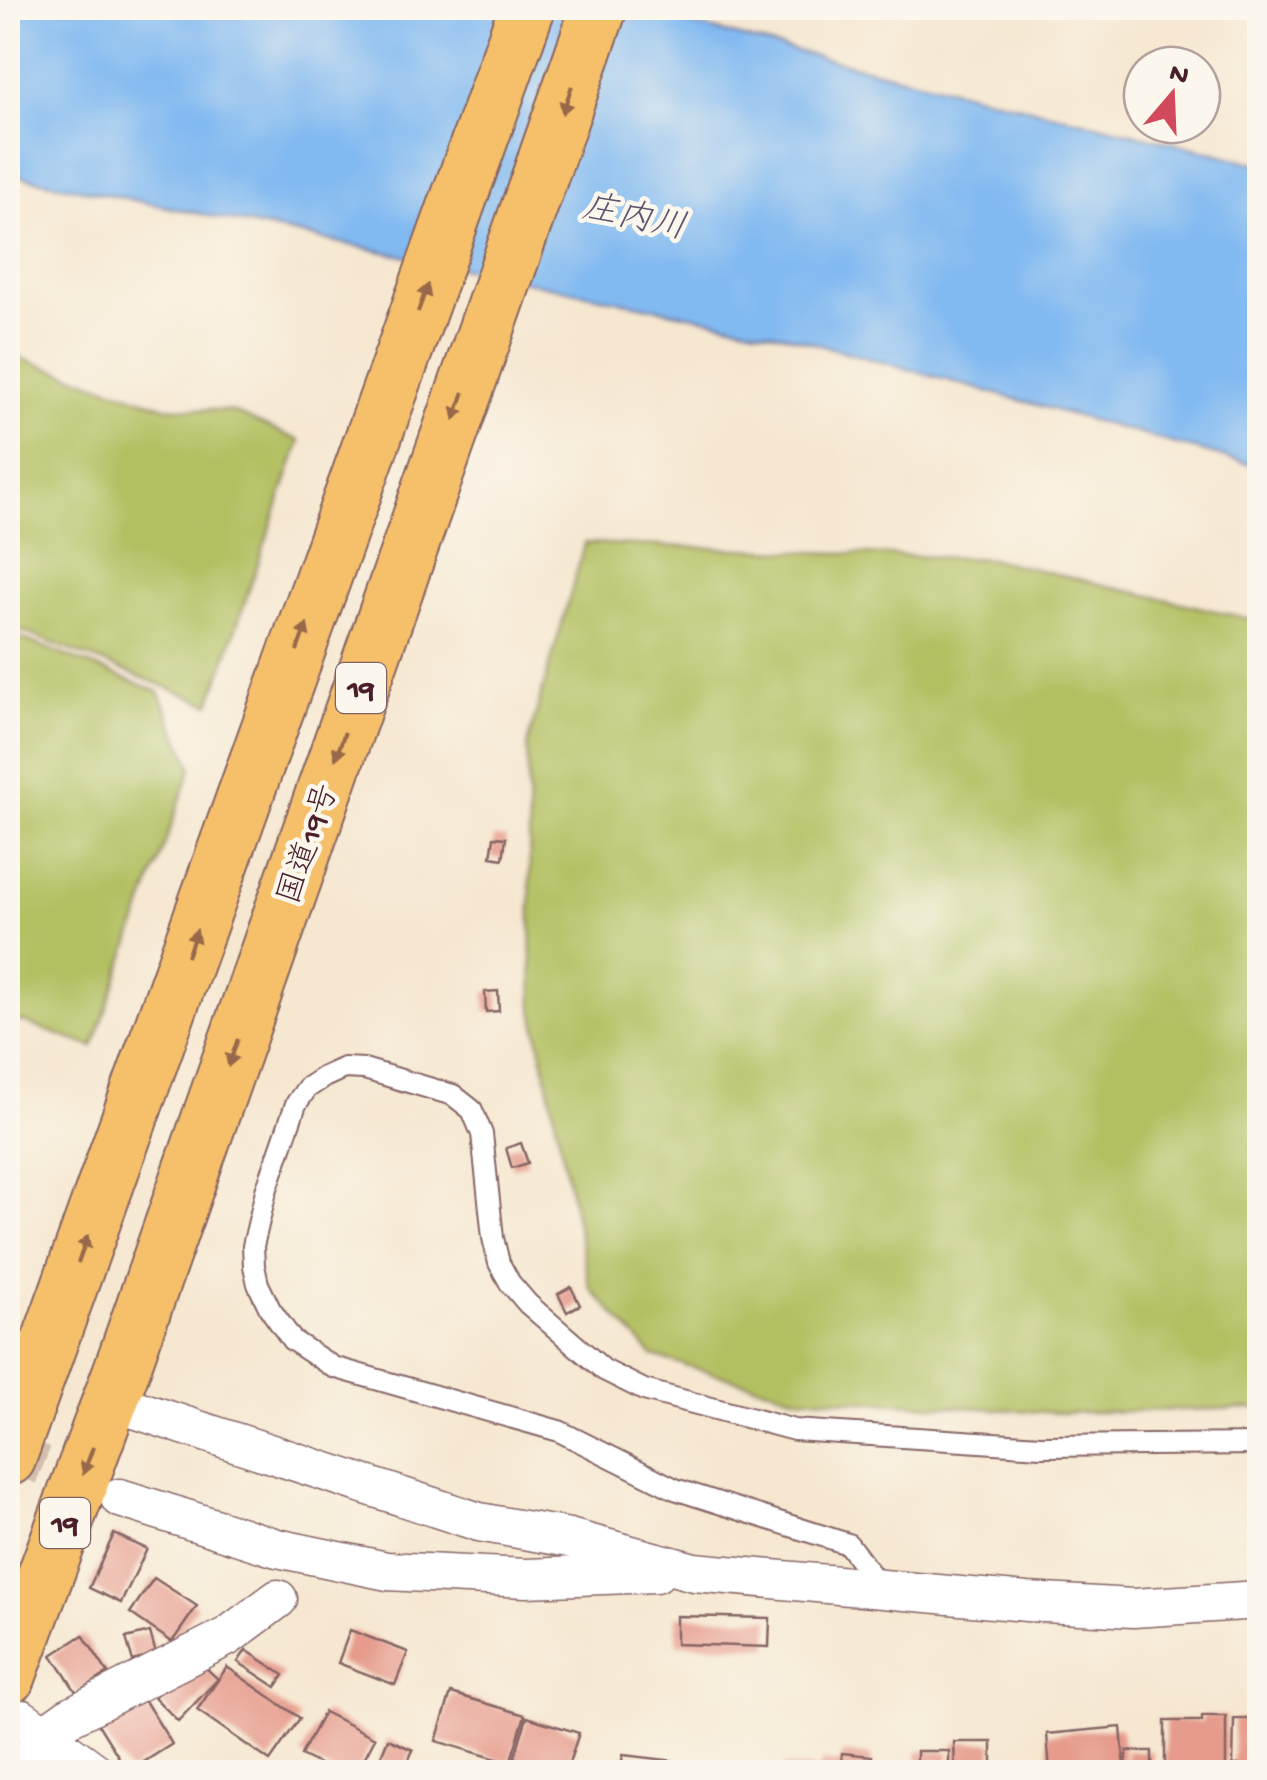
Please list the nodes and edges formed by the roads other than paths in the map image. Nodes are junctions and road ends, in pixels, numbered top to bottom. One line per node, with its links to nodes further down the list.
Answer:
1 (527, 8): 3 (highway, 19, one-way to 1)
2 (599, 8): 4 (highway, 国道19号 / 19, one-way to 4)
3 (33, 1351): 6 (highway, 19)
4 (116, 1385): 8 (street); 12 (highway, 国道19号 / 19, one-way to 12)
5 (1260, 1444): 9 (lane)
6 (8, 1458)
7 (120, 1498): 8 (street)
8 (694, 1572): 9 (street)
9 (881, 1588): 11 (street)
10 (278, 1599): 12 (street)
11 (1260, 1600)
12 (25, 1710): 13 (street); 14 (street)
13 (22, 1772)
14 (95, 1772)

